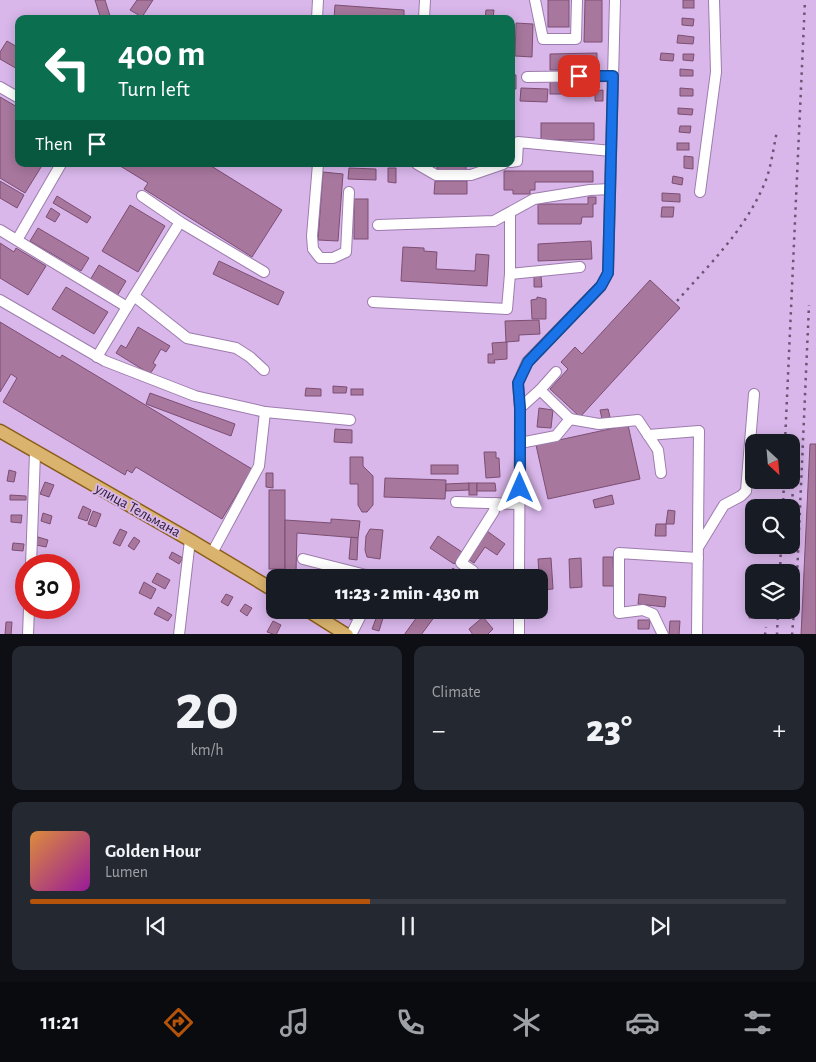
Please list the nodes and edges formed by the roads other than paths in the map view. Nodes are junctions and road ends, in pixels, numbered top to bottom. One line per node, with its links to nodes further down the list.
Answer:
1 (318, 0): 7 (street)
2 (425, 0): 8 (street)
3 (535, 0): 4 (street)
4 (577, 0)
5 (615, 0): 9 (street)
6 (714, 0): 21 (street)
7 (317, 15)
8 (424, 15)
9 (613, 76): 10 (street); 13 (street)
10 (528, 77)
11 (0, 87): 12 (street)
12 (15, 96)
13 (611, 152): 14 (street); 19 (street)
14 (515, 161)
15 (59, 167): 27 (street)
16 (318, 167): 20 (street)
17 (422, 167): 18 (street)
18 (494, 167)
19 (610, 189): 23 (street); 40 (street)
20 (349, 192)
21 (700, 192)
22 (142, 196): 24 (street)
23 (510, 213): 25 (street); 30 (street)
24 (180, 222): 29 (street); 31 (street)
25 (378, 225)
26 (0, 230): 27 (street)
27 (17, 240): 34 (street)
28 (580, 267): 30 (street)
29 (264, 272)
30 (510, 274): 33 (street)
31 (134, 296): 34 (street); 36 (street)
32 (0, 300): 35 (street)
33 (373, 302)
34 (127, 307): 35 (street)
35 (98, 357): 41 (street)
36 (264, 370)
37 (556, 372): 38 (street)
38 (540, 390): 40 (street); 42 (street)
39 (754, 394): 53 (street)
40 (520, 408): 46 (street)
41 (264, 412): 43 (street); 54 (street)
42 (570, 419): 45 (street); 46 (street)
43 (350, 420)
44 (0, 431): 47 (main road, улица Тельмана)
45 (648, 435): 48 (street); 53 (street)
46 (520, 443): 51 (street)
47 (35, 452): 52 (main road, улица Тельмана); 55 (street)
48 (661, 473)
49 (456, 502): 50 (street)
50 (494, 503): 51 (street); 59 (street)
51 (520, 504): 60 (street)
52 (190, 540): 54 (main road, улица Тельмана); 68 (street)
53 (698, 547): 56 (street)
54 (212, 552): 61 (main road, улица Тельмана)
55 (30, 554)
56 (698, 558): 66 (street); 72 (street)
57 (303, 559): 58 (street)
58 (340, 569)
59 (470, 569)
60 (519, 569)
61 (266, 585)
62 (29, 619): 67 (street)
63 (322, 619): 69 (main road)
64 (359, 619): 70 (street)
65 (519, 619): 71 (street)
66 (697, 629)
67 (28, 634)
68 (179, 634)
69 (347, 634)
70 (351, 634)
71 (519, 634)
72 (663, 634)

